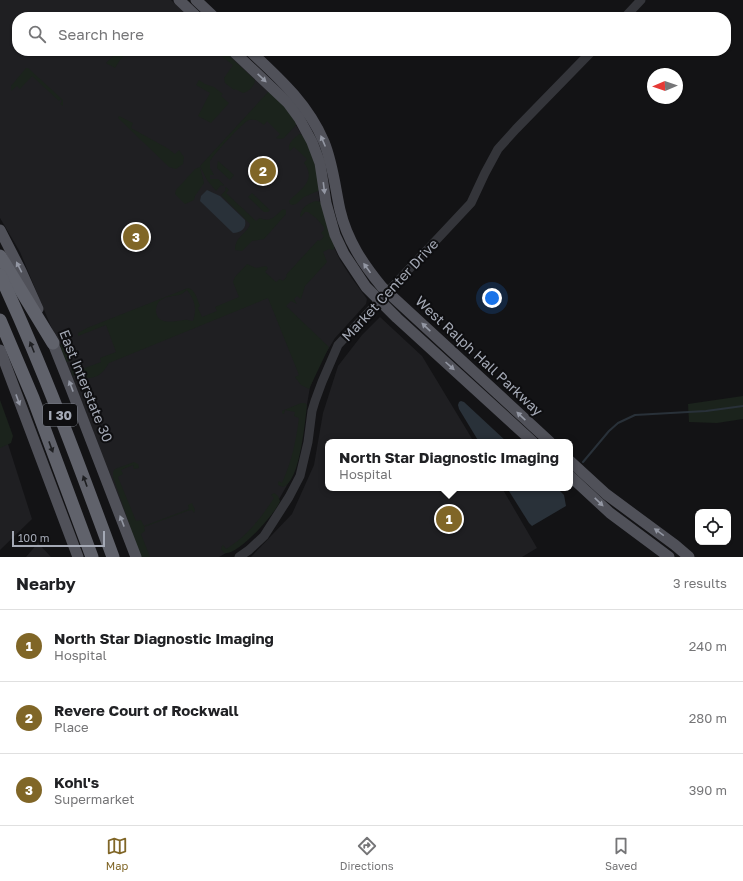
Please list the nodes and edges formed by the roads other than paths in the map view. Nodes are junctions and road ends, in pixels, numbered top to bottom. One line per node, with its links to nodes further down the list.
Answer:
1 (179, 0): 4 (main road)
2 (196, 0): 5 (main road)
3 (641, 0): 6 (street)
4 (192, 12)
5 (209, 12)
6 (630, 12)
7 (238, 56): 14 (main road, West Ralph Hall Parkway, one-way to 14)
8 (255, 56): 13 (main road, West Ralph Hall Parkway, one-way to 8)
9 (587, 56): 13 (street, Market Center Drive)
10 (0, 230): 16 (main road, East Interstate 30, one-way to 10)
11 (0, 256): 16 (highway)
12 (0, 275): 24 (highway, I 30, one-way to 12)
13 (388, 292): 14 (street, Market Center Drive); 19 (main road, West Ralph Hall Parkway, one-way to 13)
14 (380, 301): 18 (main road, West Ralph Hall Parkway, one-way to 18); 26 (street, Market Center Drive)
15 (0, 320): 23 (highway, I 30, one-way to 23)
16 (53, 343): 25 (main road, East Interstate 30, one-way to 16)
17 (0, 350): 22 (main road, one-way to 22)
18 (530, 439)
19 (547, 439)
20 (573, 463): 28 (main road, one-way to 20)
21 (573, 479): 27 (main road, one-way to 27)
22 (78, 557)
23 (92, 557)
24 (113, 557)
25 (136, 557)
26 (239, 557)
27 (669, 557)
28 (689, 557)

